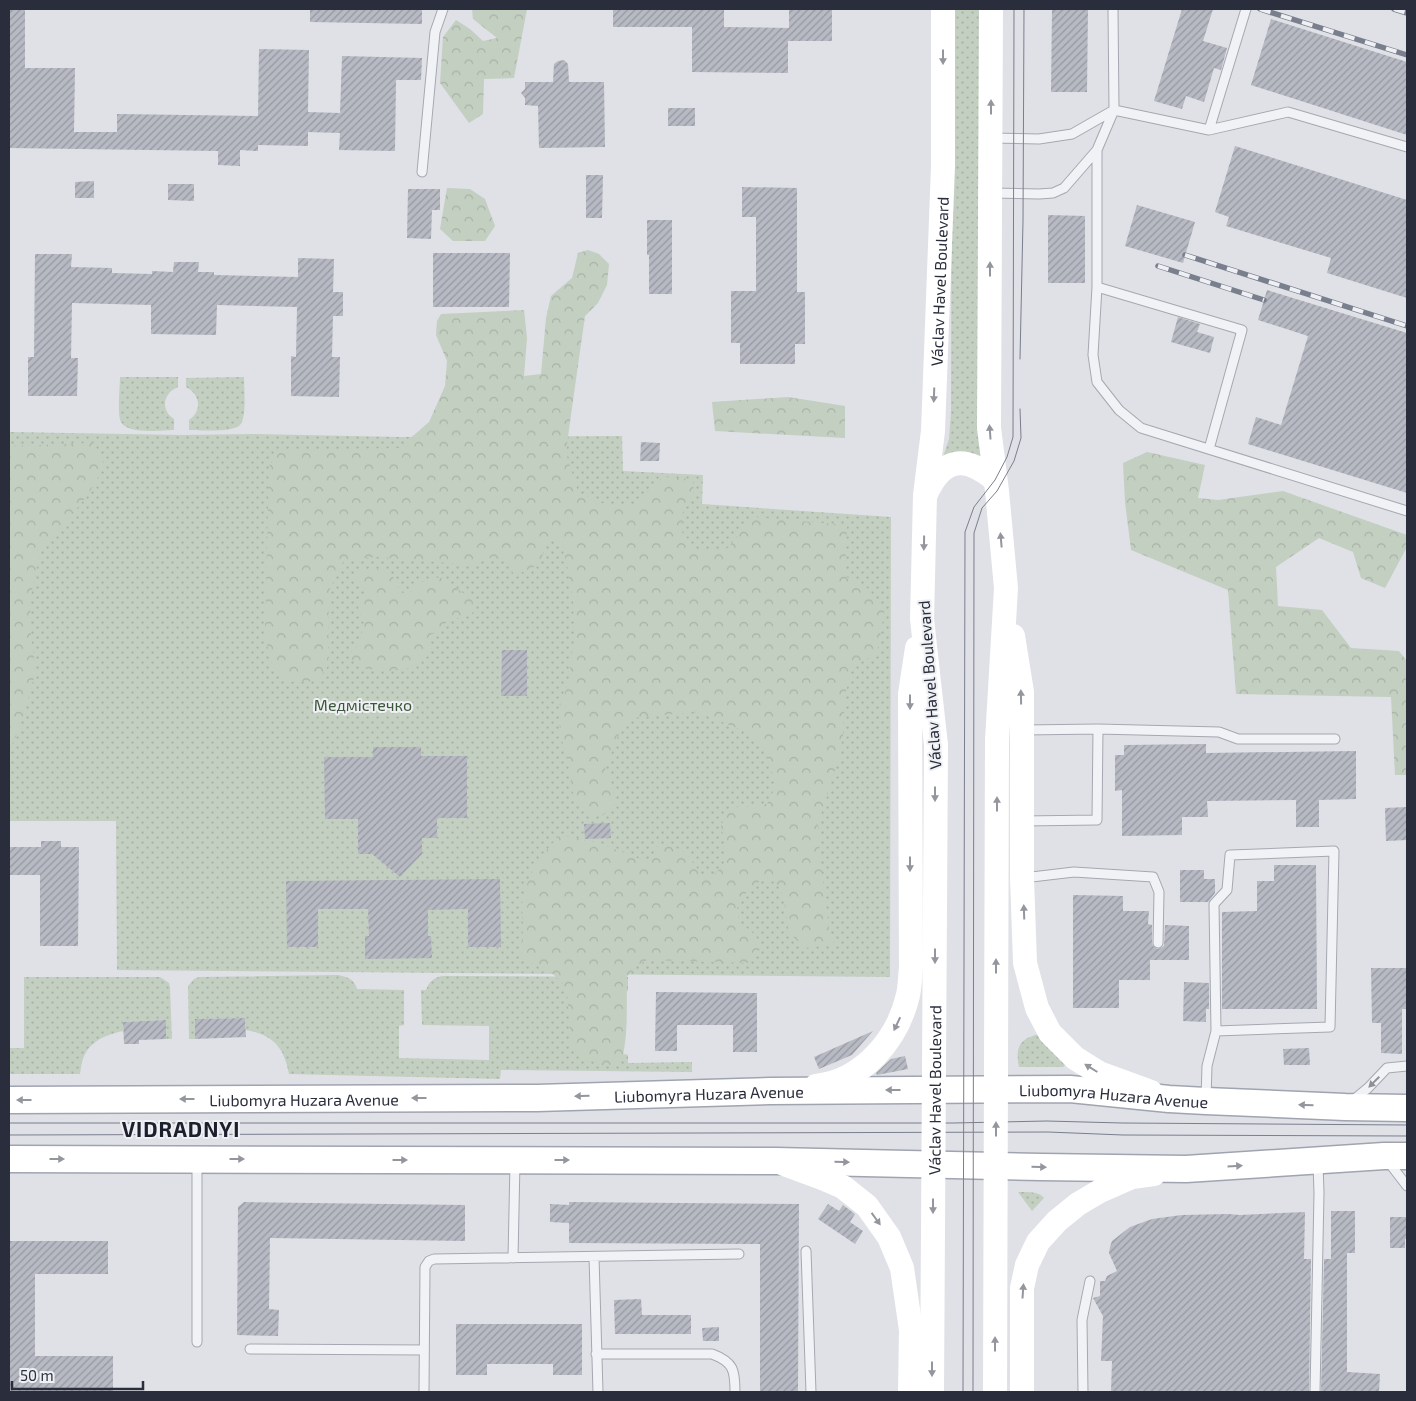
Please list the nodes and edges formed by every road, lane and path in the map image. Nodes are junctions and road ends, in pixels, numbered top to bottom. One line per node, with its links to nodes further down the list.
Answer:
1 (443, 9): 11 (lane)
2 (942, 9): 16 (main road, Václav Havel Boulevard, one-way to 16)
3 (991, 9): 8 (main road, one-way to 3)
4 (1112, 9): 6 (lane)
5 (1246, 9): 7 (lane)
6 (1114, 110): 7 (lane); 8 (lane); 10 (lane)
7 (1209, 130): 9 (lane)
8 (991, 138): 12 (main road)
9 (1407, 147)
10 (1097, 150): 12 (lane); 13 (lane)
11 (422, 172)
12 (990, 193): 15 (main road, one-way to 12)
13 (1097, 286): 14 (lane); 14 (lane)
14 (1209, 449): 17 (lane)
15 (995, 480): 16 (main road); 18 (main road, one-way to 15)
16 (925, 495): 19 (main road, Václav Havel Boulevard, one-way to 19)
17 (1407, 511)
18 (1006, 588): 21 (main road, one-way to 18); 57 (main road, one-way to 18, bridge)
19 (922, 619): 28 (main road, one-way to 28); 56 (main road, Václav Havel Boulevard, one-way to 56, bridge)
20 (1098, 729): 21 (lane); 22 (lane); 23 (lane)
21 (1021, 730): 23 (main road)
22 (1334, 739)
23 (1022, 821): 24 (main road)
24 (1022, 878): 25 (lane); 29 (main road, one-way to 24)
25 (1158, 943)
26 (1216, 1031): 26 (lane); 31 (lane)
27 (1407, 1066): 32 (lane, one-way to 32)
28 (770, 1091): 29 (main road, Liubomyra Huzara Avenue, one-way to 28); 30 (main road, Liubomyra Huzara Avenue, one-way to 30)
29 (1169, 1099): 31 (main road, Liubomyra Huzara Avenue)
30 (9, 1100)
31 (1206, 1101): 32 (main road, Liubomyra Huzara Avenue, one-way to 31)
32 (1345, 1107): 33 (main road, Liubomyra Huzara Avenue)
33 (1407, 1108)
34 (1396, 1156): 39 (main road); 41 (lane)
35 (9, 1159): 36 (main road, one-way to 36)
36 (197, 1159): 37 (main road, one-way to 37); 47 (lane)
37 (515, 1160): 38 (main road, one-way to 38); 45 (lane)
38 (776, 1160): 40 (main road, one-way to 40); 55 (main road, one-way to 55)
39 (1318, 1161): 40 (main road, one-way to 39); 60 (lane)
40 (1186, 1169): 58 (main road, one-way to 40)
41 (1407, 1186)
42 (806, 1251): 54 (lane)
43 (739, 1254): 44 (lane)
44 (594, 1256): 45 (lane); 50 (lane)
45 (513, 1258): 49 (lane)
46 (1090, 1282): 59 (lane)
47 (197, 1342)
48 (250, 1349): 49 (lane)
49 (424, 1350): 51 (lane)
50 (596, 1354): 52 (lane); 53 (lane)
51 (424, 1392)
52 (598, 1392)
53 (734, 1392)
54 (811, 1392)
55 (910, 1392)
56 (932, 1392)
57 (995, 1392)
58 (1022, 1392)
59 (1083, 1392)
60 (1315, 1392)

